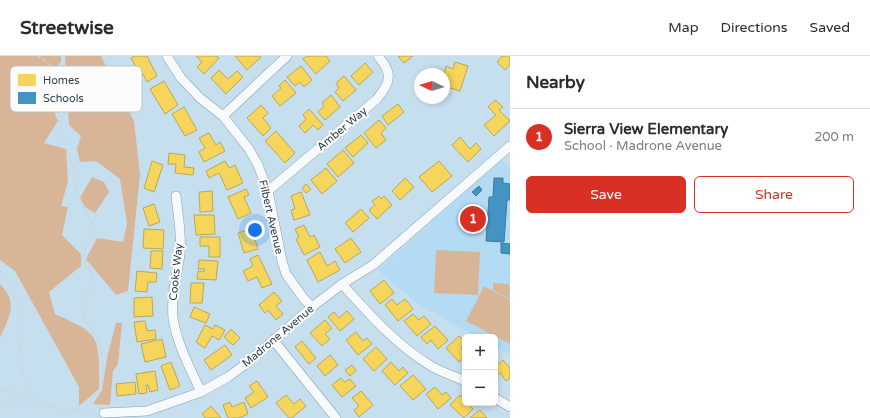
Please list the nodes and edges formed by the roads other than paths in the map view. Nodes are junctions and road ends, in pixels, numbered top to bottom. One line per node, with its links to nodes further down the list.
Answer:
1 (167, 56): 4 (street, Filbert Avenue)
2 (287, 56): 4 (street)
3 (378, 56): 6 (street, Amber Way)
4 (223, 116): 6 (street, Filbert Avenue)
5 (509, 148): 8 (street, Madrone Avenue)
6 (268, 191): 9 (street, Filbert Avenue)
7 (176, 196): 12 (street, Cooks Way)
8 (342, 284): 9 (street, Madrone Avenue); 11 (street)
9 (312, 307): 10 (street, Madrone Avenue)
10 (274, 341): 12 (street, Madrone Avenue); 17 (street)
11 (462, 380)
12 (201, 392): 16 (street, Madrone Avenue)
13 (498, 400): 14 (street)
14 (510, 407)
15 (104, 413): 16 (street, Madrone Avenue)
16 (147, 414)
17 (336, 418)

